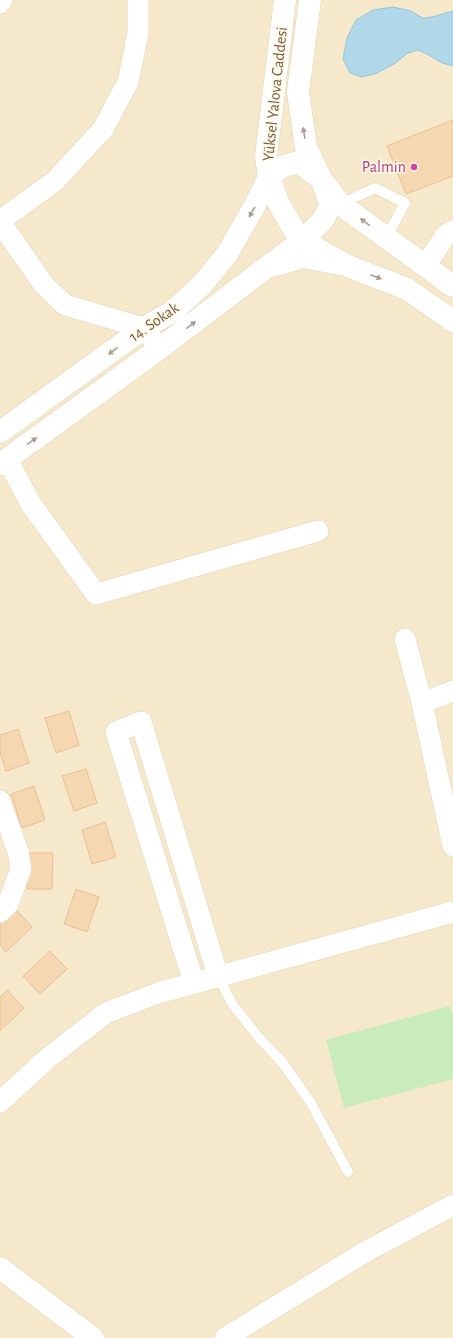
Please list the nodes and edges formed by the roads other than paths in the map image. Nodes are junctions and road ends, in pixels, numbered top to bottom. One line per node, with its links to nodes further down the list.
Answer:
1 (2, 0): 5 (street)
2 (138, 0): 9 (street)
3 (285, 0): 6 (street, Yüksel Yalova Caddesi)
4 (310, 0): 7 (street, Yüksel Yalova Caddesi, one-way to 4)
5 (0, 4)
6 (269, 177): 7 (street); 11 (street, Yüksel Yalova Caddesi); 18 (street, 14. Sokak, one-way to 18)
7 (322, 179): 8 (street, Yüksel Yalova Caddesi); 11 (street)
8 (340, 204): 12 (street, Yüksel Yalova Caddesi, one-way to 8); 12 (lane)
9 (0, 222): 18 (street)
10 (453, 231): 13 (street)
11 (299, 234): 14 (street); 15 (street, 14. Sokak)
12 (386, 238): 13 (street, Yüksel Yalova Caddesi)
13 (426, 265): 16 (street, Yüksel Yalova Caddesi)
14 (348, 266): 15 (street); 17 (street, one-way to 17)
15 (268, 268): 19 (street, 14. Sokak, one-way to 15)
16 (453, 286)
17 (453, 321)
18 (144, 328): 19 (street); 20 (street, 14. Sokak, one-way to 20)
19 (159, 349): 21 (street, 14. Sokak, one-way to 19)
20 (0, 432)
21 (3, 462): 22 (street)
22 (318, 530)
23 (405, 639): 25 (street)
24 (453, 691): 25 (street)
25 (422, 703): 27 (street)
26 (0, 801): 28 (street)
27 (453, 846)
28 (0, 912)
29 (453, 912): 30 (street)
30 (218, 976): 31 (street); 31 (street); 33 (lane)
31 (194, 983): 32 (street)
32 (0, 1102)
33 (348, 1172)
34 (453, 1205): 37 (street)
35 (0, 1268): 36 (street)
36 (93, 1338)
37 (225, 1338)

